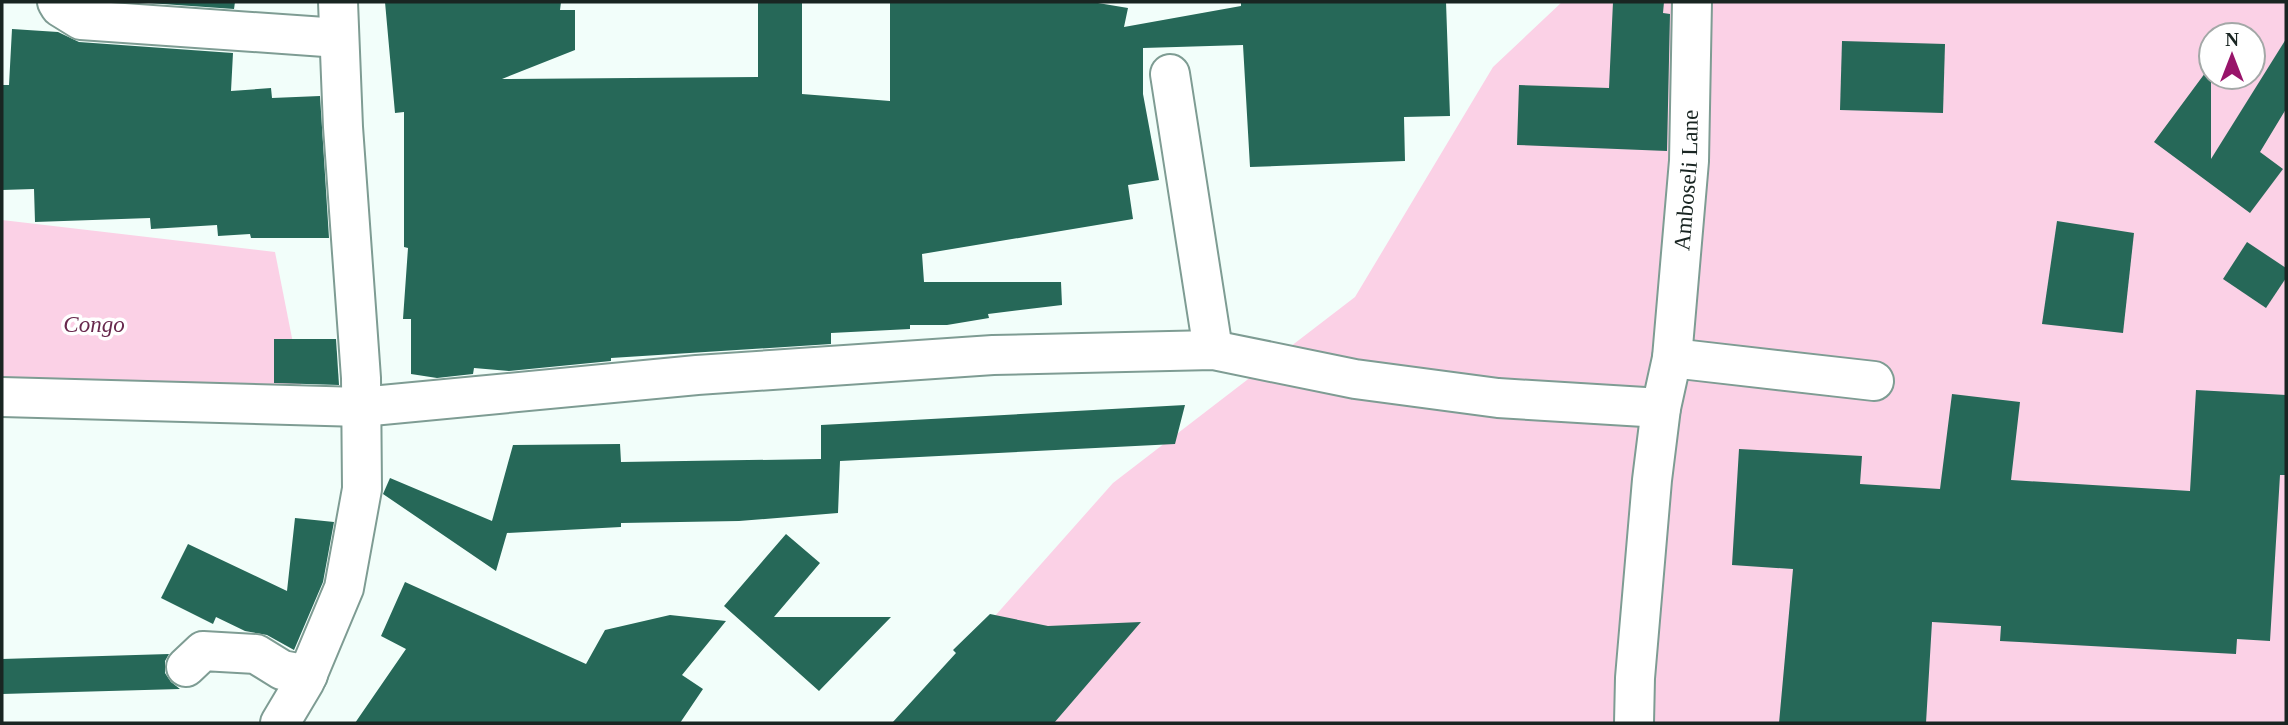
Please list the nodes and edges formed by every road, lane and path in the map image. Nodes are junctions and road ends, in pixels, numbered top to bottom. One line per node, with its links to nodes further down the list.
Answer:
1 (57, 2): 3 (street)
2 (1692, 2): 6 (street, Amboseli Lane)
3 (339, 20): 9 (street)
4 (1170, 74): 5 (street)
5 (1213, 350): 9 (street); 10 (street)
6 (1672, 358): 7 (street); 10 (street, Amboseli Lane)
7 (1874, 381)
8 (2, 397): 9 (street)
9 (361, 407): 12 (street)
10 (1661, 408): 14 (street, Amboseli Lane)
11 (186, 667): 12 (street)
12 (308, 676): 13 (street)
13 (280, 723)
14 (1634, 723)

